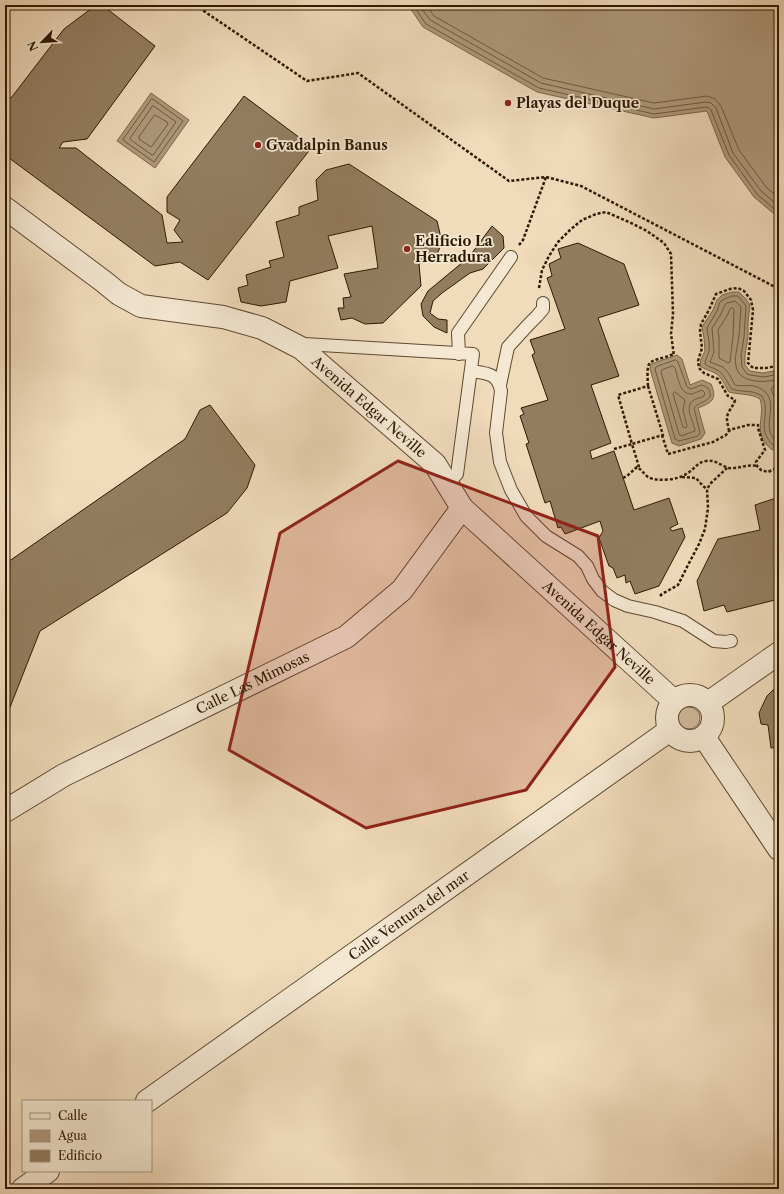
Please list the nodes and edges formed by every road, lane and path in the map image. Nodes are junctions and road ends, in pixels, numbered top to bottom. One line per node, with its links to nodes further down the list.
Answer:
1 (8, 5): 3 (path)
2 (194, 5): 4 (path)
3 (5, 7)
4 (546, 177): 6 (path); 7 (path)
5 (5, 208): 10 (street, Avenida Edgar Neville)
6 (511, 257): 11 (lane)
7 (779, 289)
8 (543, 303): 13 (lane); 14 (path)
9 (779, 332): 15 (path)
10 (301, 348): 11 (lane); 27 (street, Avenida Edgar Neville)
11 (460, 354): 12 (lane)
12 (471, 371): 13 (lane); 27 (lane)
13 (500, 385): 30 (lane)
14 (648, 386): 16 (path); 17 (path)
15 (729, 431): 16 (path); 21 (path)
16 (662, 435): 17 (path)
17 (632, 444): 18 (path); 24 (path)
18 (614, 448)
19 (778, 448): 20 (path)
20 (779, 452)
21 (757, 466): 22 (path); 23 (path)
22 (779, 466)
23 (728, 467): 25 (path); 28 (path)
24 (639, 468): 25 (path); 26 (path)
25 (681, 477): 28 (path)
26 (623, 478)
27 (448, 484): 29 (street, Avenida Edgar Neville)
28 (707, 489): 30 (path)
29 (462, 508): 33 (street, Avenida Edgar Neville); 37 (street, Calle Las Mimosas)
30 (655, 612): 31 (lane)
31 (731, 641)
32 (779, 653): 34 (street)
33 (674, 701): 34 (street); 35 (street)
34 (708, 703): 36 (street)
35 (670, 730): 36 (street); 39 (street, Calle Ventura del mar)
36 (704, 737): 38 (street)
37 (5, 811)
38 (779, 849)
39 (148, 1100)
40 (47, 1172): 41 (street)
41 (22, 1189)

